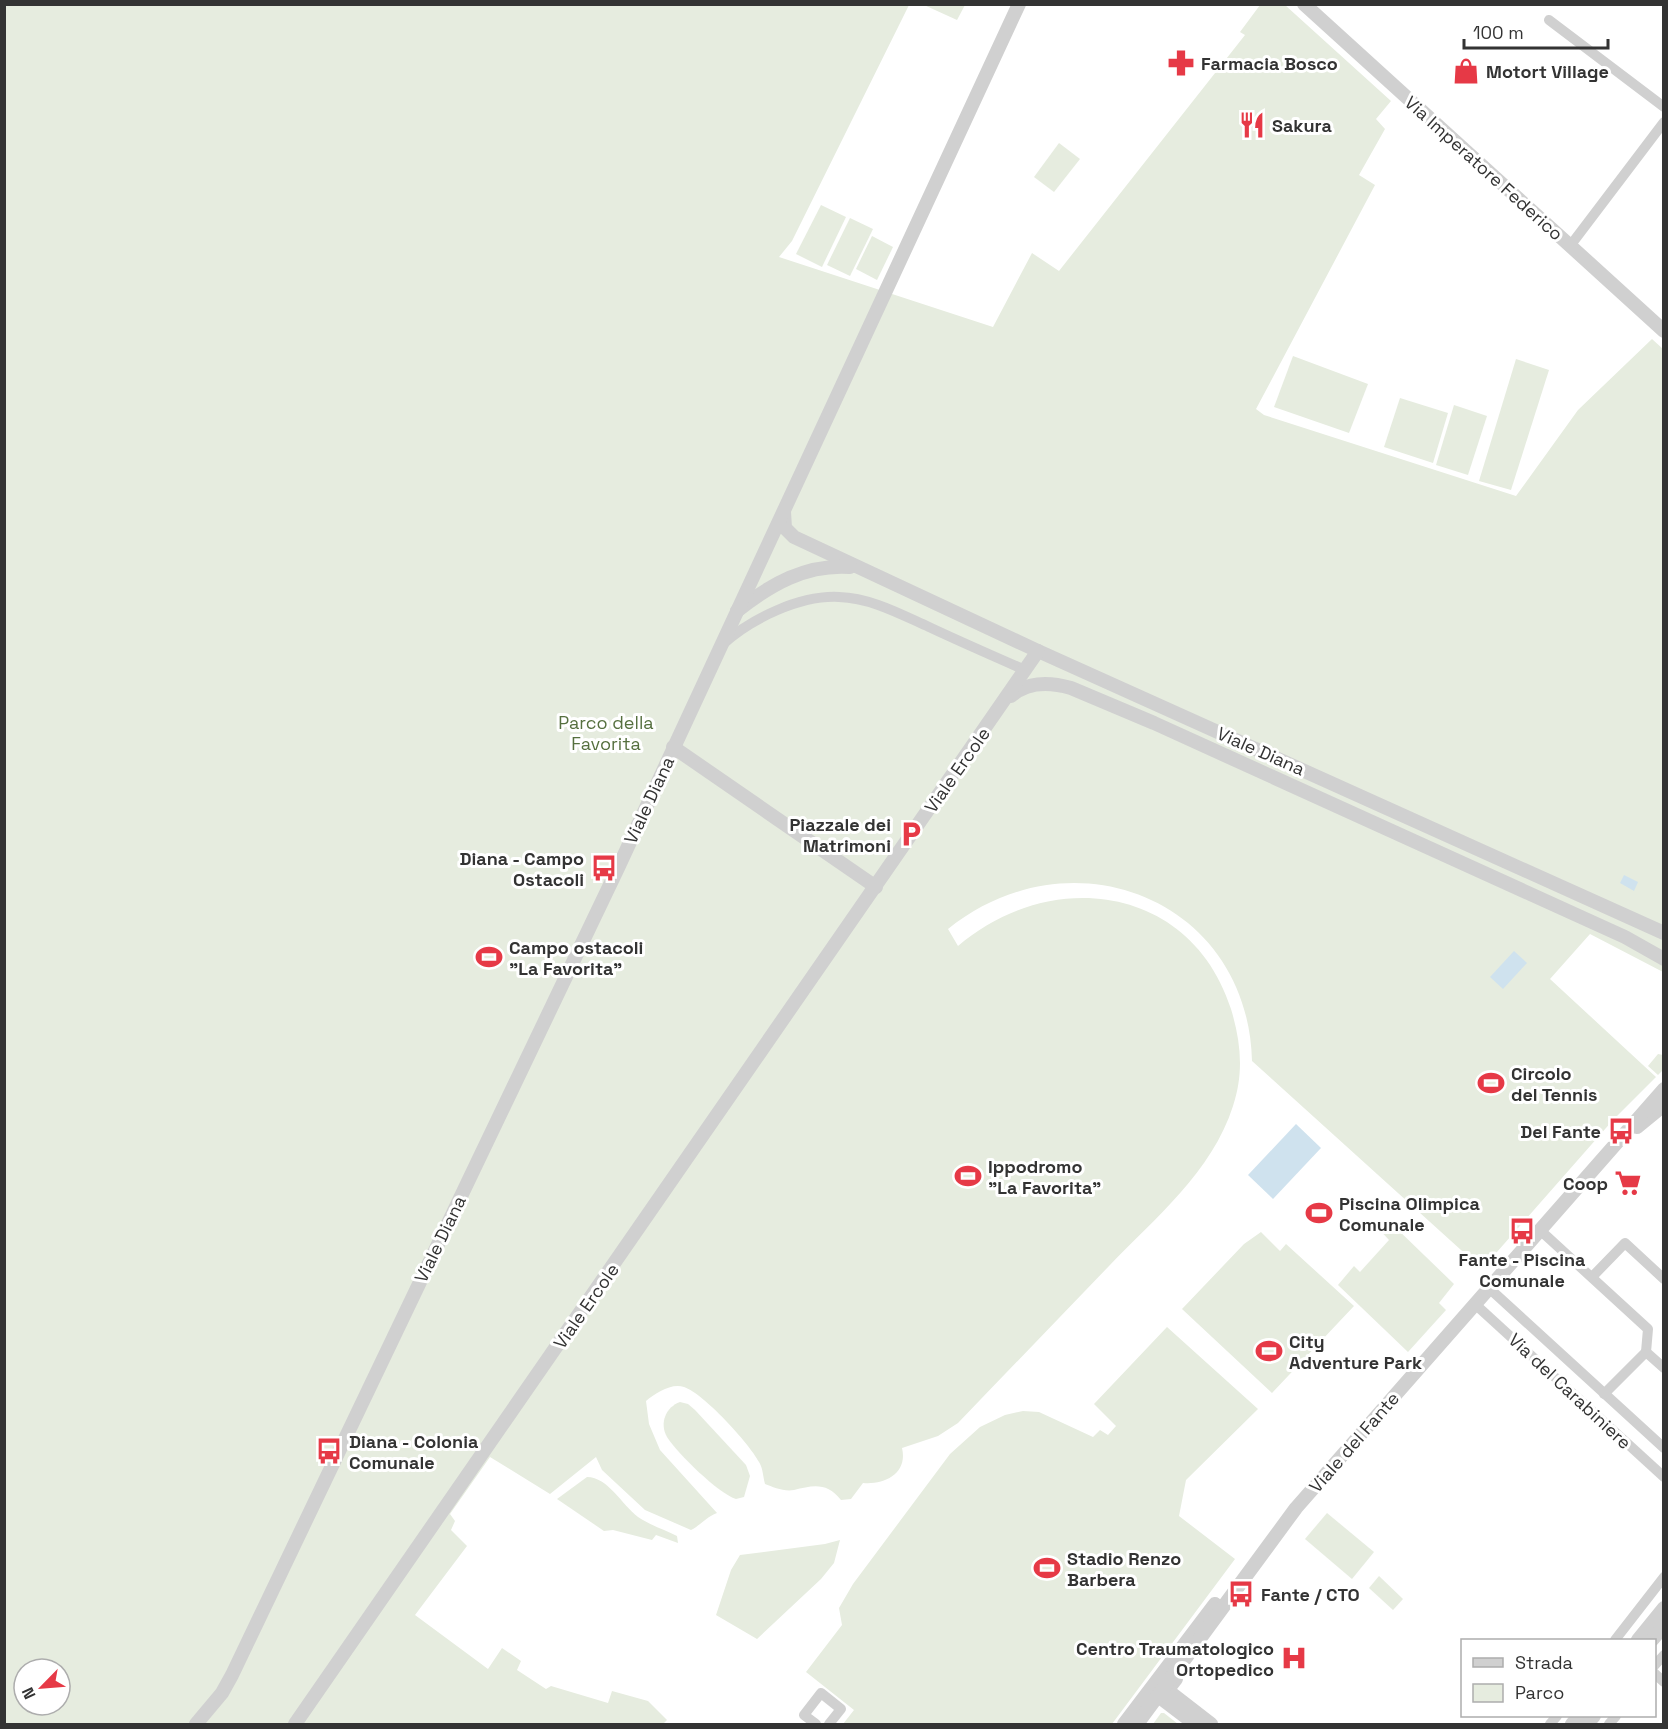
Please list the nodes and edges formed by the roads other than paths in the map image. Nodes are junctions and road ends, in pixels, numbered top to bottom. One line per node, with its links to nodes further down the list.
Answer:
1 (1019, 4): 8 (street)
2 (1304, 4): 6 (street, Via Imperatore Federico)
3 (1549, 20): 4 (street)
4 (1664, 107)
5 (1664, 122): 6 (street)
6 (1570, 246): 7 (street, Via Imperatore Federico)
7 (1664, 331)
8 (785, 507): 9 (street, Viale Diana); 10 (street, Viale Diana)
9 (858, 567): 10 (street, Viale Diana); 12 (street, Viale Diana)
10 (735, 614): 11 (street, Viale Diana)
11 (719, 648): 13 (street, Viale Diana); 15 (street, Viale Diana)
12 (1038, 651): 13 (street, Viale Ercole); 17 (street, Viale Diana)
13 (1026, 670): 14 (street, Viale Ercole)
14 (1005, 701): 16 (street, Viale Ercole); 18 (street, Viale Diana)
15 (673, 747): 16 (street, Viale Diana); 40 (street, Viale Diana)
16 (876, 887): 41 (street, Viale Ercole)
17 (1664, 933)
18 (1664, 959)
19 (1664, 1089): 21 (street, Viale del Fante)
20 (1664, 1105): 21 (street, Viale del Fante)
21 (1613, 1148): 22 (street, Viale del Fante)
22 (1540, 1231): 23 (street); 25 (street, Viale del Fante)
23 (1592, 1277): 24 (street); 27 (street)
24 (1664, 1279)
25 (1490, 1289): 26 (street, Viale del Fante); 29 (street, Via del Carabiniere)
26 (1476, 1305): 31 (street, Via del Carabiniere); 33 (street, Viale del Fante)
27 (1646, 1352): 28 (street); 29 (street)
28 (1664, 1368)
29 (1604, 1394): 30 (street, Via del Carabiniere)
30 (1664, 1448)
31 (1664, 1478)
32 (1664, 1578): 36 (street)
33 (1237, 1583): 39 (street, Viale del Fante); 44 (street); 50 (street)
34 (1664, 1608): 37 (street)
35 (1664, 1626): 38 (street)
36 (1617, 1639)
37 (1640, 1639)
38 (1654, 1639)
39 (1161, 1695): 45 (street); 46 (street, Viale del Fante); 47 (street); 48 (street); 49 (street)
40 (196, 1725)
41 (295, 1725)
42 (816, 1725): 43 (street)
43 (829, 1725)
44 (1124, 1725)
45 (1129, 1725)
46 (1137, 1725)
47 (1143, 1725)
48 (1195, 1725)
49 (1205, 1725)
50 (1211, 1725)

